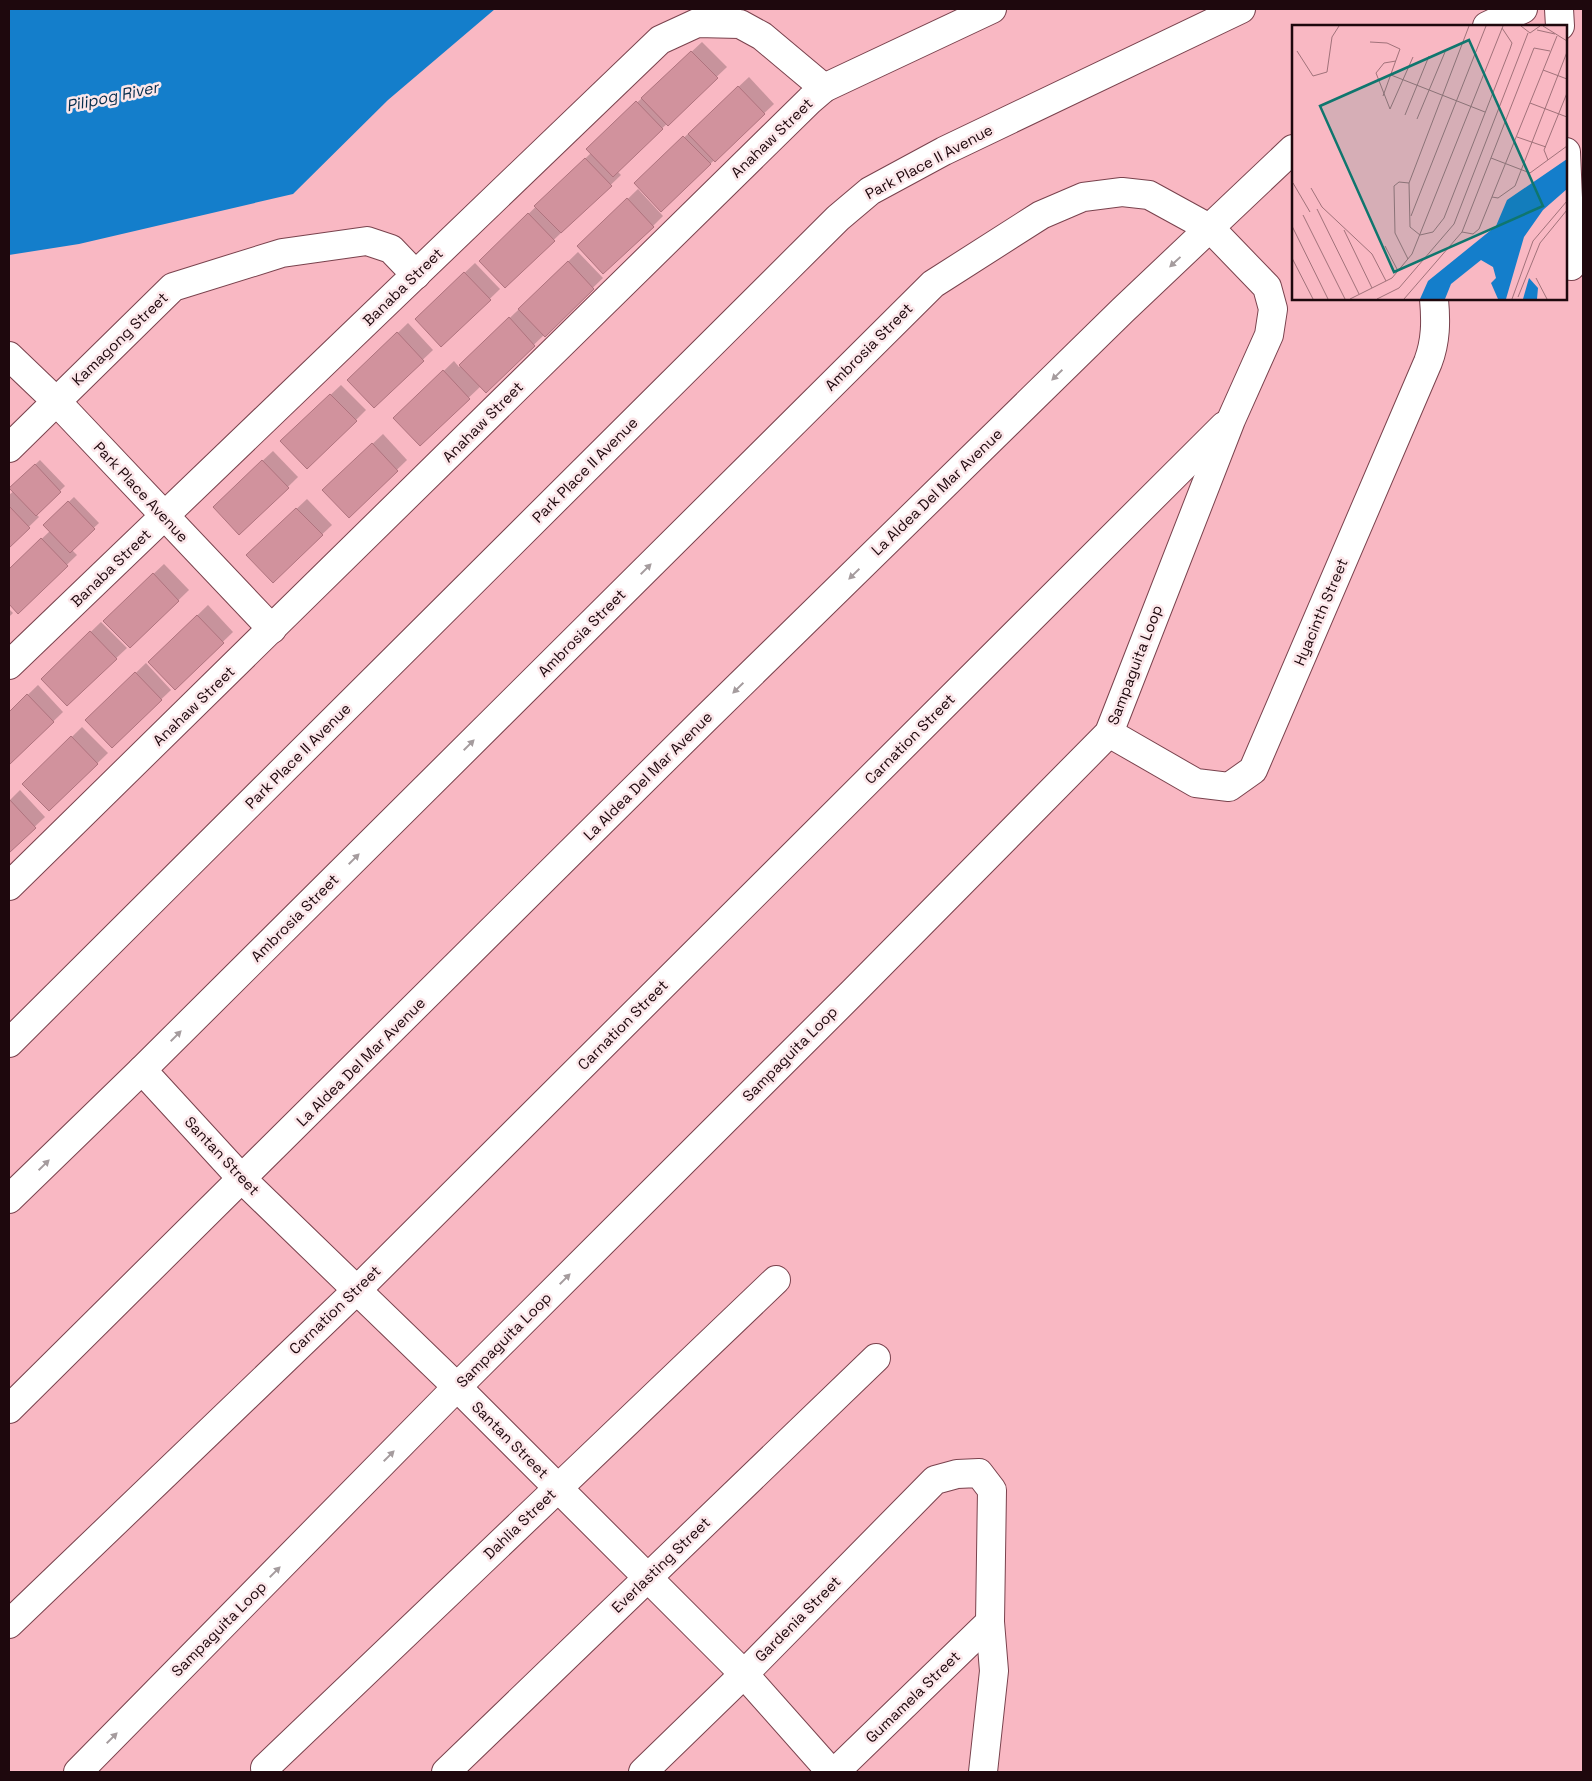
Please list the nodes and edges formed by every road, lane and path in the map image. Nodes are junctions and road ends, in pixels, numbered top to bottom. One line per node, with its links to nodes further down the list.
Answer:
1 (992, 9): 7 (street, Anahaw Street)
2 (1241, 9): 23 (street, Park Place II Avenue)
3 (1522, 9): 5 (street)
4 (1559, 9): 6 (street)
5 (1490, 25)
6 (1560, 25)
7 (824, 88): 12 (street, Banaba Street); 19 (street, Anahaw Street)
8 (1292, 150): 10 (street, La Aldea Del Mar Avenue)
9 (1567, 175): 11 (street)
10 (1211, 229): 16 (street, Sampaguita Loop); 24 (street, Ambrosia Street, one-way to 10); 25 (street, La Aldea Del Mar Avenue, one-way to 25)
11 (1571, 266)
12 (416, 276): 15 (street, Kamagong Street); 18 (street, Banaba Street)
13 (1434, 300): 21 (street, Hyacinth Street)
14 (9, 356): 15 (street, Park Place Avenue)
15 (56, 401): 17 (street, Kamagong Street); 18 (street, Park Place Avenue)
16 (1231, 420): 21 (street, Sampaguita Loop); 28 (street, Carnation Street)
17 (9, 448)
18 (165, 516): 19 (street, Park Place Avenue); 20 (street, Banaba Street)
19 (272, 629): 22 (street, Anahaw Street)
20 (9, 665)
21 (1109, 733): 30 (street, Sampaguita Loop, one-way to 21)
22 (9, 886)
23 (9, 1043)
24 (142, 1070): 25 (street, Santan Street); 26 (street, Ambrosia Street, one-way to 24)
25 (243, 1180): 28 (street, Santan Street); 31 (street, La Aldea Del Mar Avenue)
26 (9, 1199)
27 (776, 1280): 32 (street, Dahlia Street)
28 (357, 1290): 30 (street, Santan Street); 35 (street, Carnation Street)
29 (876, 1358): 33 (street, Everlasting Street)
30 (457, 1387): 32 (street, Santan Street); 38 (street, Sampaguita Loop, one-way to 30)
31 (9, 1409)
32 (558, 1488): 33 (street, Santan Street); 37 (street, Dahlia Street)
33 (647, 1579): 36 (street, Santan Street); 39 (street, Everlasting Street)
34 (990, 1622): 36 (street, Gardenia Street); 42 (street, Gumamela Street); 43 (street)
35 (9, 1624)
36 (744, 1674): 40 (street, Gardenia Street); 41 (street, Santan Street)
37 (264, 1768)
38 (78, 1772)
39 (446, 1772)
40 (643, 1772)
41 (831, 1772)
42 (835, 1772)
43 (983, 1772)

